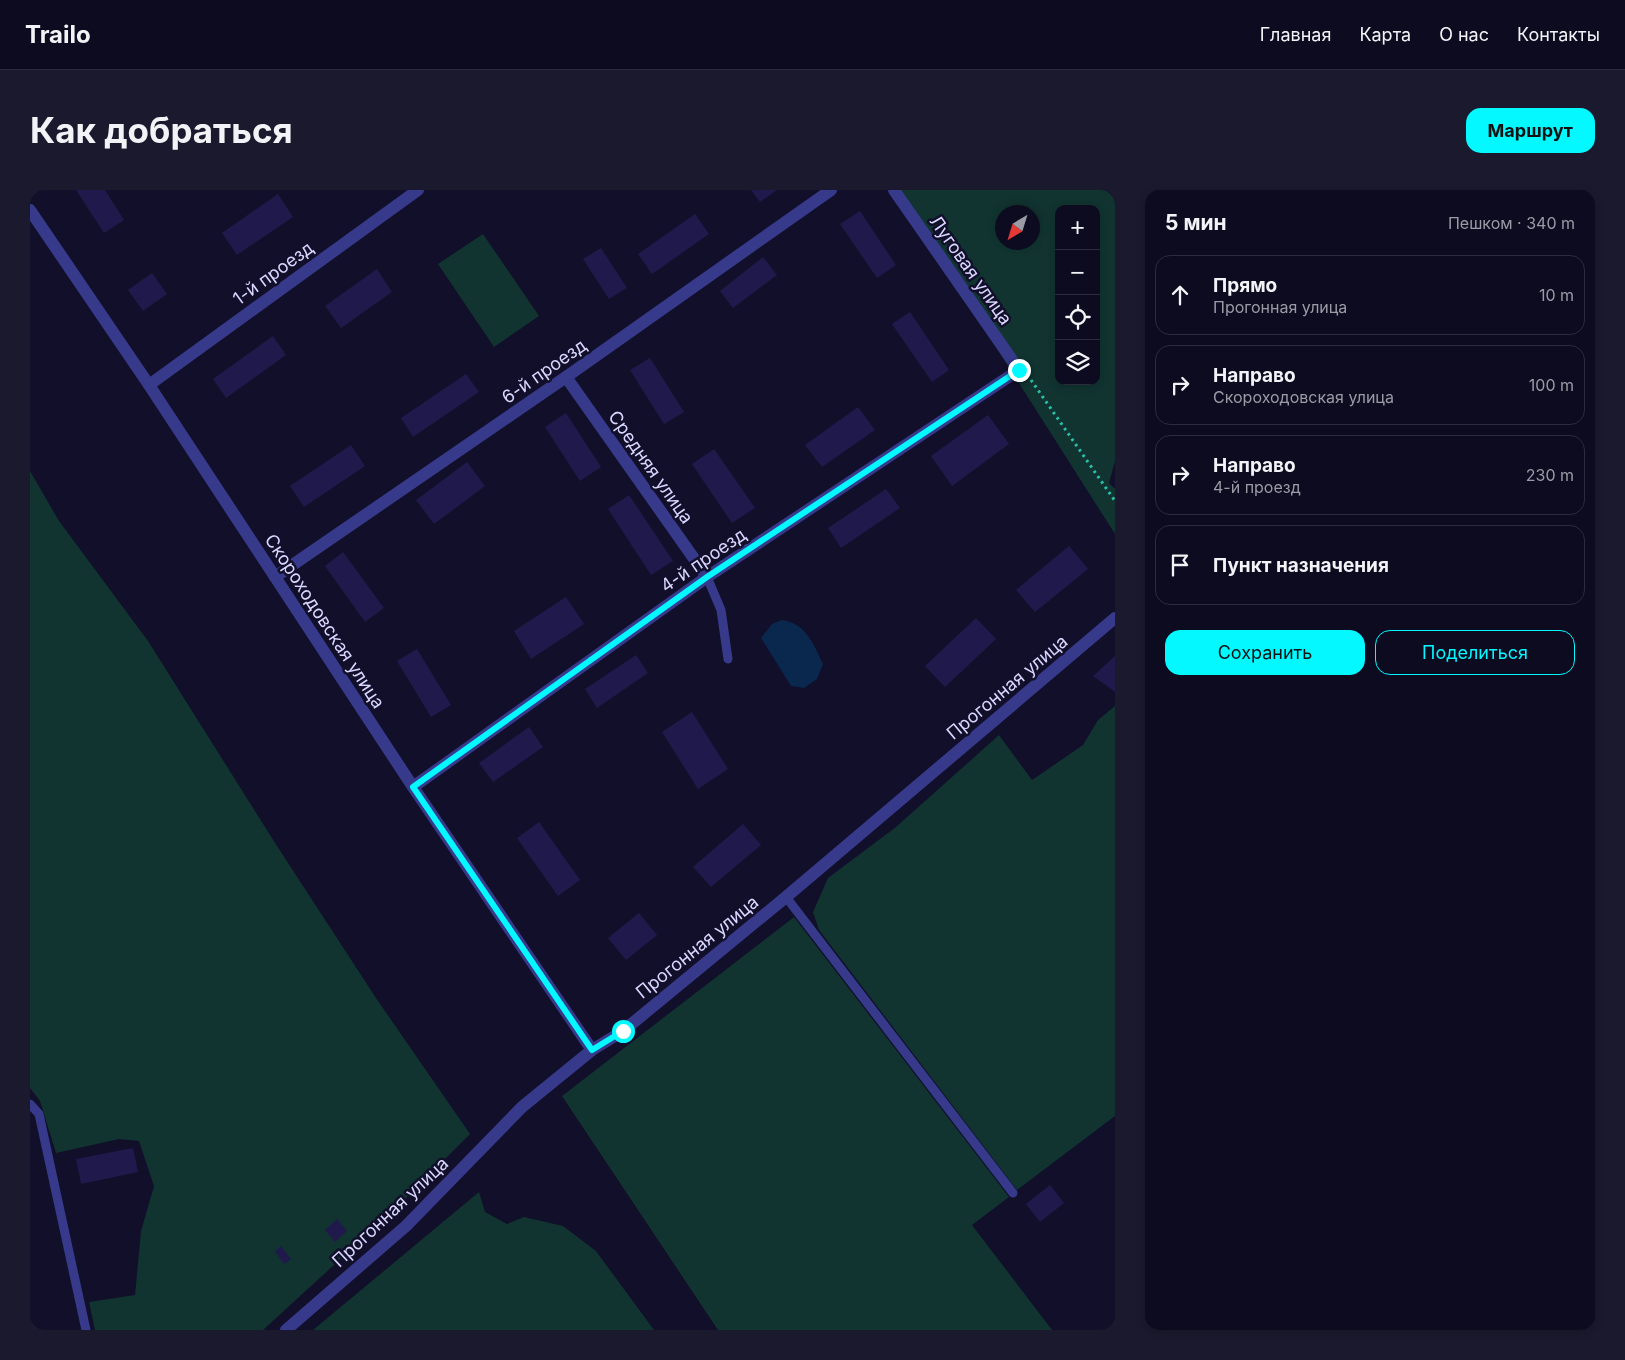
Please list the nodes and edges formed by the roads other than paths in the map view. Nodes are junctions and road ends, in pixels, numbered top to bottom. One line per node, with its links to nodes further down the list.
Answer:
1 (418, 190): 7 (street, 1-й проезд)
2 (831, 190): 6 (street, 6-й проезд)
3 (894, 190): 5 (street, Луговая улица)
4 (30, 210): 7 (street, Скороходовская улица)
5 (1019, 370): 9 (street, 4-й проезд)
6 (566, 377): 8 (street, 6-й проезд); 9 (street, Средняя улица)
7 (149, 385): 8 (street, Скороходовская улица)
8 (275, 577): 12 (street, Скороходовская улица)
9 (707, 577): 11 (lane); 12 (street, 4-й проезд)
10 (1115, 618): 13 (street, Прогонная улица)
11 (728, 659)
12 (413, 787): 14 (street, Скороходовская улица)
13 (786, 897): 14 (street, Прогонная улица); 16 (lane)
14 (592, 1050): 18 (street, Прогонная улица)
15 (30, 1104): 17 (lane)
16 (1013, 1193)
17 (86, 1330)
18 (287, 1330)

